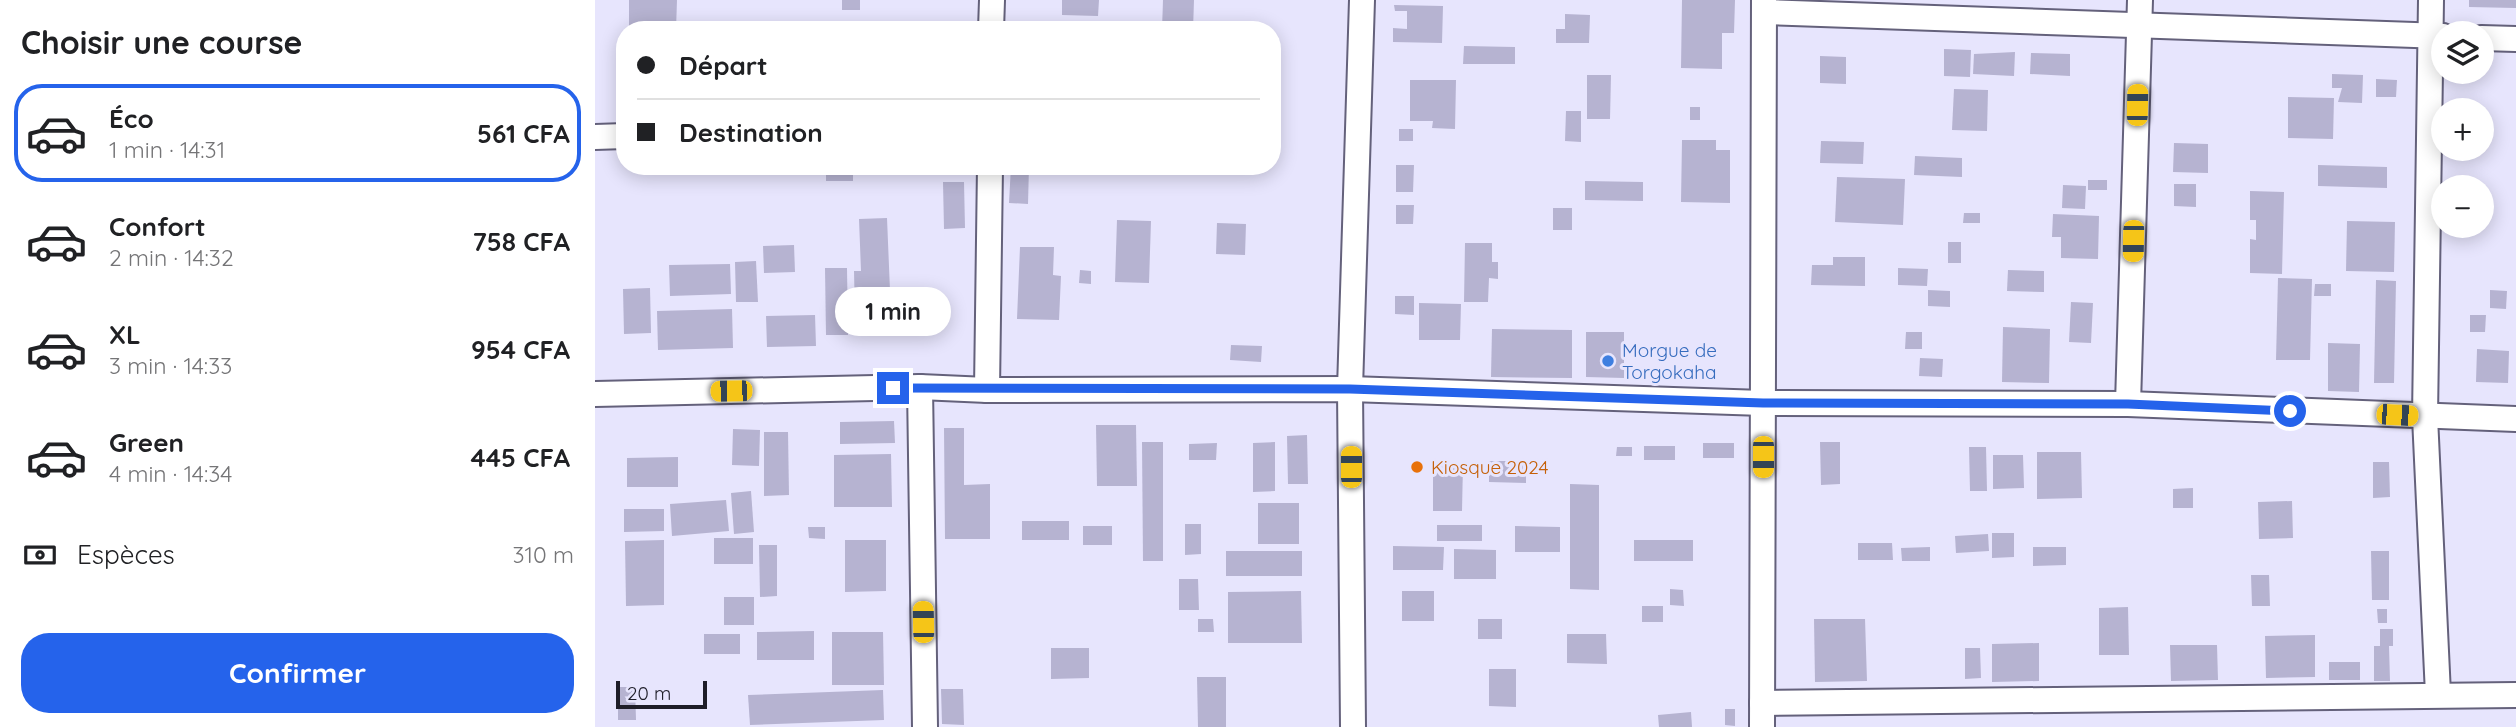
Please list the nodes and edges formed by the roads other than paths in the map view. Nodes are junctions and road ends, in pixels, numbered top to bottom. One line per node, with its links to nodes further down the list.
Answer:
1 (992, 0): 6 (street)
2 (1362, 0): 16 (street)
3 (2431, 0): 7 (street)
4 (1764, 6): 5 (street); 19 (street)
5 (2139, 12): 8 (street); 20 (street)
6 (991, 21)
7 (2434, 21)
8 (2431, 36)
9 (2494, 38): 10 (street)
10 (2516, 39)
11 (2435, 84): 21 (street)
12 (595, 136): 13 (street)
13 (616, 136)
14 (990, 175): 17 (street)
15 (920, 387): 17 (street); 18 (street); 26 (street)
16 (1350, 389): 17 (street); 19 (street); 27 (street)
17 (987, 390)
18 (595, 394)
19 (1763, 403): 20 (street); 25 (street)
20 (2128, 404): 21 (street)
21 (2424, 417): 22 (street); 23 (street)
22 (2516, 418)
23 (2438, 694): 24 (street); 25 (street)
24 (2516, 695)
25 (1762, 715)
26 (925, 727)
27 (1353, 727)

